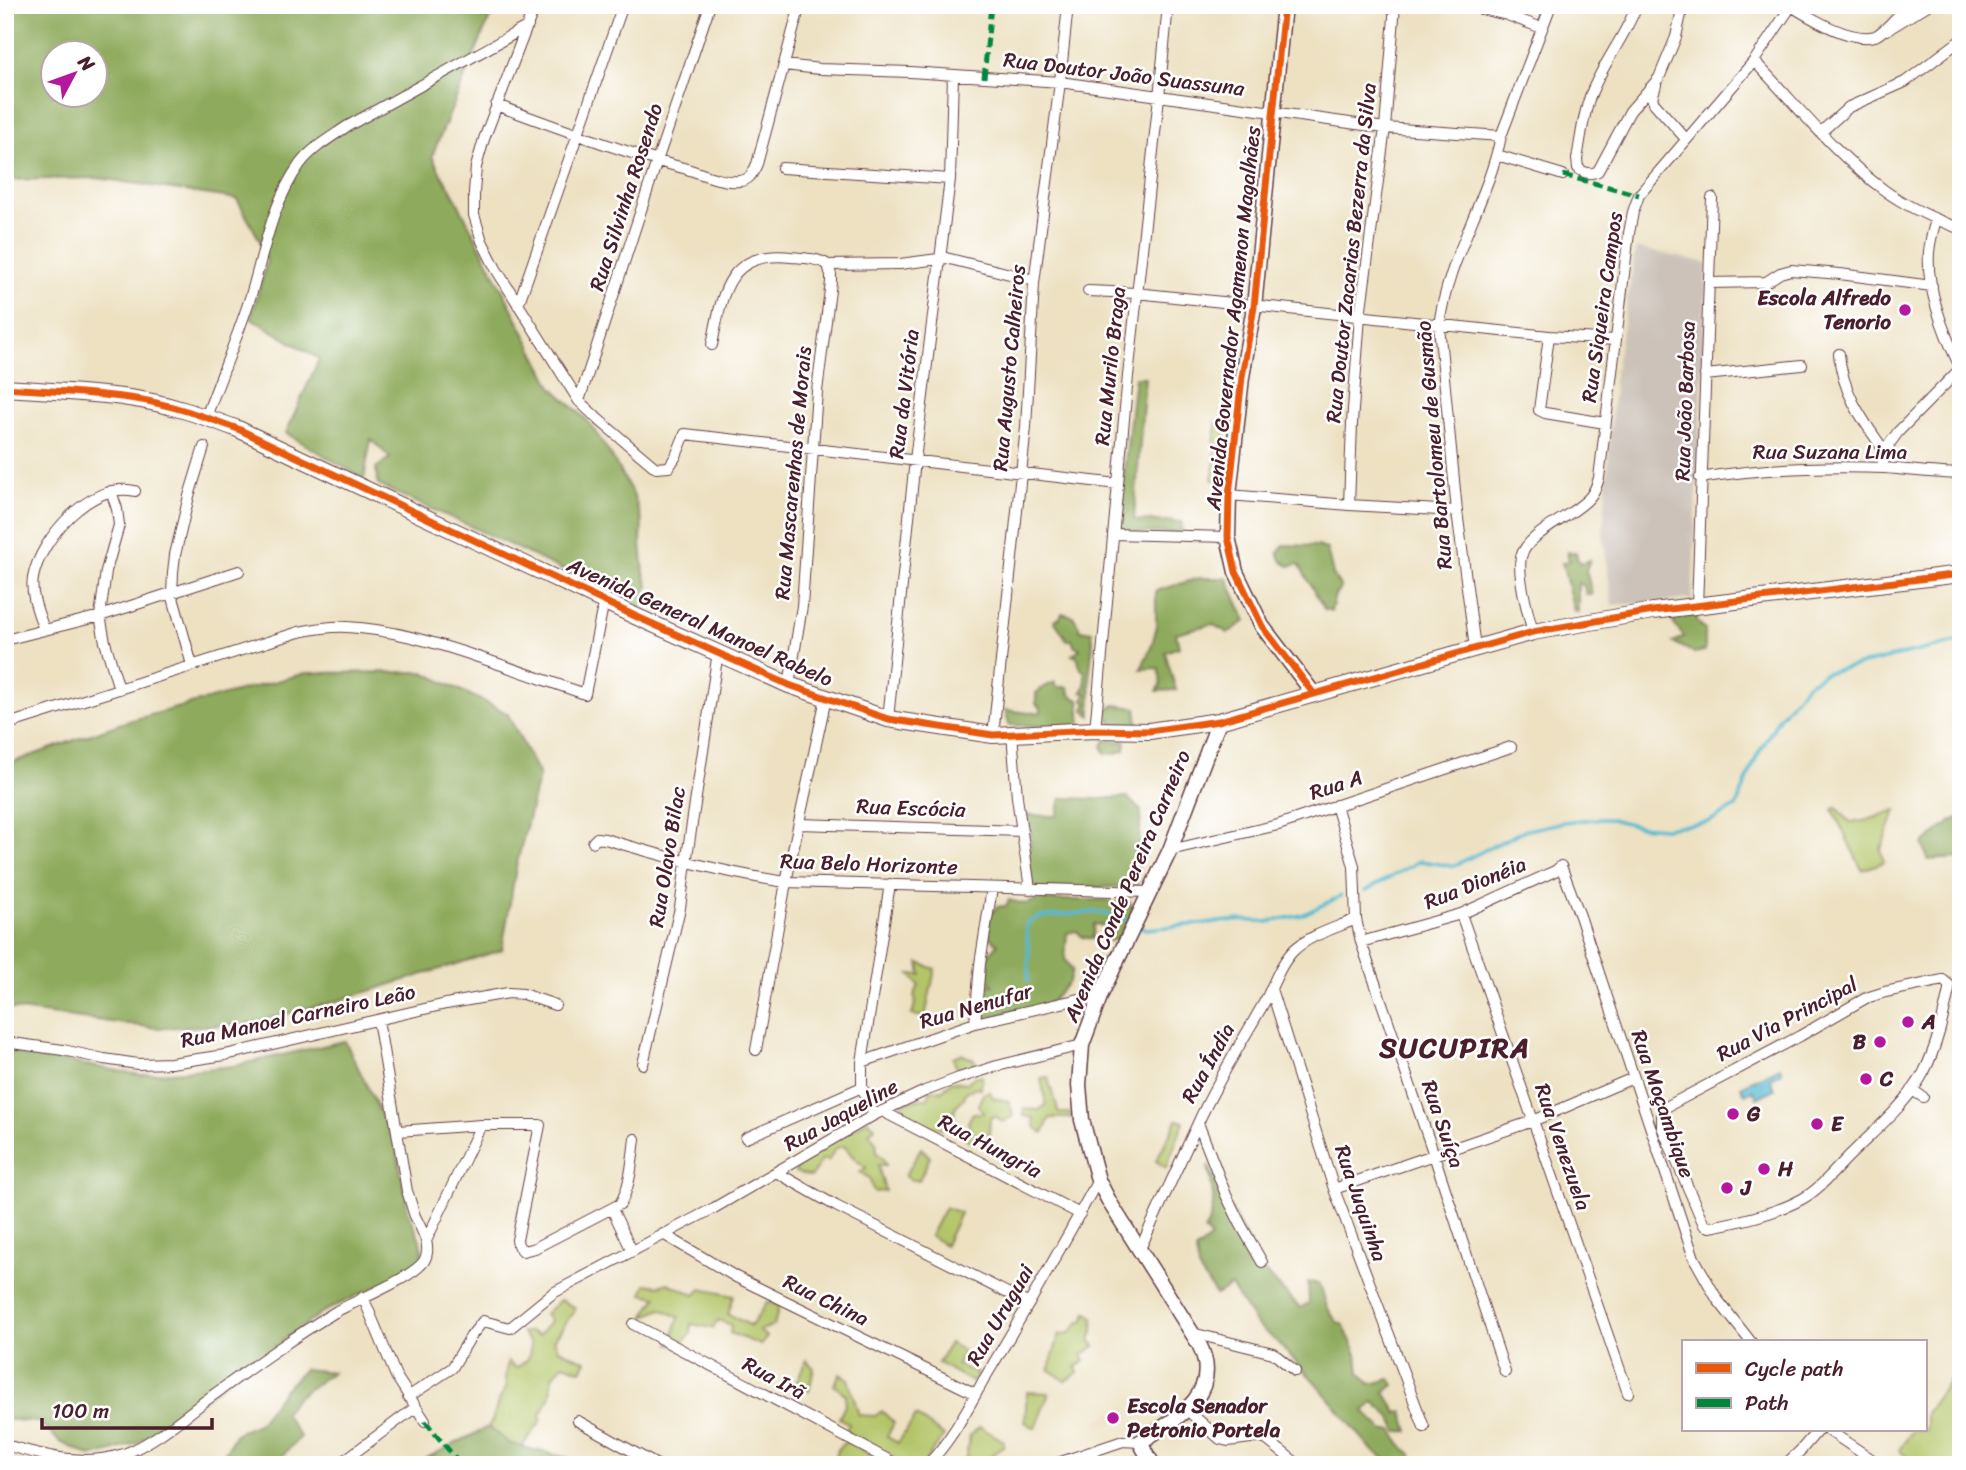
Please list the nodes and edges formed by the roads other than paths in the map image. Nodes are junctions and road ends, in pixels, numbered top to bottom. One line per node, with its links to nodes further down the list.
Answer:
1 (535, 5): 16 (street)
2 (623, 5): 30 (street)
3 (710, 5): 34 (street, Rua Silvinha Rosendo)
4 (800, 5): 21 (street)
5 (1068, 5): 24 (street, Rua Augusto Calheiros)
6 (1168, 5): 25 (street, Rua Murilo Braga)
7 (1284, 5): 27 (main road, Avenida Governador Agamenon Magalhães)
8 (1395, 5): 28 (street, Rua Doutor Zacarias Bezerra da Silva)
9 (1551, 5): 17 (street, Rua Bartolomeu de Gusmão)
10 (1637, 5): 23 (street)
11 (1683, 5): 23 (street)
12 (1908, 5): 18 (street)
13 (1928, 5): 18 (street)
14 (1792, 6): 18 (street); 20 (street, Rua Siqueira Campos)
15 (1477, 8): 17 (street)
16 (529, 25): 26 (street); 61 (street)
17 (1542, 28): 31 (street, Rua Bartolomeu de Gusmão)
18 (1878, 35)
19 (1961, 40): 29 (street)
20 (1754, 61): 29 (street); 32 (street, Rua Siqueira Campos)
21 (783, 65): 22 (street, Rua Doutor João Suassuna); 34 (street)
22 (953, 75): 24 (street, Rua Doutor João Suassuna); 37 (street, Rua da Vitória)
23 (1659, 78): 32 (street)
24 (1060, 82): 25 (street, Rua Doutor João Suassuna); 43 (street, Rua Augusto Calheiros)
25 (1159, 97): 27 (street, Rua Doutor João Suassuna); 47 (street, Rua Murilo Braga)
26 (496, 105): 30 (street); 48 (street)
27 (1274, 111): 28 (street, Rua Doutor João Suassuna); 49 (main road, Avenida Governador Agamenon Magalhães)
28 (1385, 128): 31 (street, Rua Doutor João Suassuna); 50 (street, Rua Doutor Zacarias Bezerra da Silva)
29 (1821, 132): 39 (street)
30 (577, 135): 34 (street); 48 (street)
31 (1501, 136): 33 (street, Rua Bartolomeu de Gusmão)
32 (1686, 139): 53 (street, Rua Siqueira Campos)
33 (1497, 155): 36 (street); 51 (street, Rua Bartolomeu de Gusmão)
34 (657, 161): 60 (street, Rua Silvinha Rosendo)
35 (782, 168): 37 (street)
36 (1563, 175)
37 (950, 179): 41 (street, Rua da Vitória)
38 (1712, 198): 44 (street, Rua João Barbosa)
39 (1936, 220): 40 (street); 45 (street)
40 (1961, 229)
41 (940, 259): 42 (street); 43 (street); 66 (street, Rua da Vitória)
42 (828, 265): 54 (street); 64 (street, Rua Mascarenhas de Morais)
43 (1034, 280): 68 (street, Rua Augusto Calheiros)
44 (1709, 283): 45 (street); 58 (street, Rua João Barbosa)
45 (1931, 286): 57 (street)
46 (1088, 291): 47 (street)
47 (1136, 293): 49 (street); 71 (street, Rua Murilo Braga)
48 (518, 305): 60 (street)
49 (1254, 307): 50 (street); 74 (main road, Avenida Governador Agamenon Magalhães)
50 (1360, 316): 51 (street); 75 (street, Rua Doutor Zacarias Bezerra da Silva)
51 (1439, 326): 52 (street); 76 (street, Rua Bartolomeu de Gusmão)
52 (1549, 337): 53 (street); 62 (street)
53 (1615, 340): 62 (street, Rua Siqueira Campos)
54 (712, 345)
55 (1839, 354): 65 (street, Rua Suzana Lima)
56 (1802, 365): 58 (street)
57 (1961, 368): 65 (street)
58 (1705, 375): 70 (street, Rua João Barbosa)
59 (5, 388): 61 (main road, Avenida General Manoel Rabelo)
60 (579, 401): 64 (street)
61 (206, 417): 82 (main road, Avenida General Manoel Rabelo)
62 (1605, 423): 86 (street, Rua Siqueira Campos)
63 (204, 447): 81 (street)
64 (814, 449): 66 (street); 91 (street, Rua Mascarenhas de Morais)
65 (1886, 453): 67 (street)
66 (915, 460): 68 (street); 95 (street, Rua da Vitória)
67 (1881, 468): 69 (street, Rua Suzana Lima); 70 (street, Rua Suzana Lima)
68 (1021, 473): 71 (street); 100 (street, Rua Augusto Calheiros)
69 (1961, 474)
70 (1700, 478): 83 (street, Rua João Barbosa)
71 (1118, 484): 77 (street, Rua Murilo Braga)
72 (111, 491): 73 (street); 84 (street); 85 (street)
73 (135, 491)
74 (1229, 495): 75 (street); 78 (main road, Avenida Governador Agamenon Magalhães)
75 (1349, 505): 76 (street)
76 (1457, 511): 88 (street, Rua Bartolomeu de Gusmão)
77 (1113, 534): 78 (street); 98 (street, Rua Murilo Braga)
78 (1228, 537): 93 (main road, Avenida Governador Agamenon Magalhães)
79 (239, 571): 81 (street)
80 (1961, 574): 83 (main road, Avenida General Manoel Rabelo)
81 (172, 594): 84 (street); 90 (street)
82 (604, 601): 89 (main road, Avenida General Manoel Rabelo); 90 (street)
83 (1697, 606): 86 (main road, Avenida General Manoel Rabelo)
84 (100, 616): 85 (street); 92 (street)
85 (44, 631): 87 (street)
86 (1533, 632): 88 (main road, Avenida General Manoel Rabelo)
87 (5, 640)
88 (1475, 648): 93 (main road, Avenida General Manoel Rabelo)
89 (718, 652): 91 (main road, Avenida General Manoel Rabelo); 107 (street, Rua Olavo Bilac)
90 (192, 665): 92 (street)
91 (789, 685): 94 (main road, Avenida General Manoel Rabelo)
92 (119, 689): 97 (street)
93 (1314, 694): 96 (main road, Avenida General Manoel Rabelo)
94 (825, 698): 95 (main road, Avenida General Manoel Rabelo); 103 (street)
95 (888, 719): 100 (main road, Avenida General Manoel Rabelo)
96 (1219, 721): 98 (main road, Avenida General Manoel Rabelo); 106 (main road, Avenida Conde Pereira Carneiro)
97 (5, 725)
98 (1095, 730): 99 (main road, Avenida General Manoel Rabelo)
99 (1012, 733): 100 (main road, Avenida General Manoel Rabelo); 104 (street)
100 (993, 735)
101 (1511, 747): 102 (street, Rua A)
102 (1336, 805): 106 (street, Rua A); 115 (street, Rua Suíça)
103 (799, 824): 104 (street, Rua Escócia); 109 (street)
104 (1022, 831): 112 (street)
105 (593, 842): 107 (street, Rua Belo Horizonte)
106 (1170, 850): 113 (main road, Avenida Conde Pereira Carneiro)
107 (685, 863): 109 (street, Rua Belo Horizonte); 126 (street, Rua Olavo Bilac)
108 (1561, 866): 114 (street, Rua Dionéia); 127 (street, Rua Moçambique)
109 (786, 882): 110 (street, Rua Belo Horizonte); 124 (street)
110 (890, 884): 111 (street, Rua Belo Horizonte); 125 (street)
111 (992, 888): 112 (street, Rua Belo Horizonte); 121 (street)
112 (1030, 889): 113 (street, Rua Belo Horizonte)
113 (1149, 892): 118 (main road, Avenida Conde Pereira Carneiro)
114 (1461, 914): 116 (street, Rua Dionéia); 132 (street, Rua Venezuela)
115 (1356, 919): 116 (street, Rua Suíça); 117 (street, Rua Índia)
116 (1361, 942): 138 (street, Rua Suíça)
117 (1271, 989): 133 (street, Rua Índia); 141 (street, Rua Juquinha)
118 (1101, 994): 121 (street, Rua Nenufar); 123 (main road, Avenida Conde Pereira Carneiro)
119 (555, 1005): 120 (street, Rua Manoel Carneiro Leão)
120 (378, 1020): 122 (street, Rua Manoel Carneiro Leão); 135 (street)
121 (975, 1023): 125 (street, Rua Nenufar)
122 (5, 1042)
123 (1082, 1045): 131 (street, Rua Jaqueline); 140 (main road, Avenida Conde Pereira Carneiro)
124 (756, 1050)
125 (862, 1062): 128 (street)
126 (643, 1064)
127 (1633, 1078): 132 (street); 153 (street, Rua Moçambique)
128 (862, 1087): 131 (street); 136 (street)
129 (1912, 1090): 129 (street, Rua Via Principal); 130 (street)
130 (1923, 1097)
131 (878, 1113): 139 (street, Rua Jaqueline); 143 (street, Rua Hungria)
132 (1533, 1121): 138 (street); 156 (street, Rua Venezuela)
133 (1198, 1123): 147 (street); 148 (street, Rua Índia)
134 (481, 1125): 135 (street); 142 (street); 145 (street)
135 (398, 1131): 145 (street)
136 (746, 1138)
137 (635, 1139): 142 (street)
138 (1434, 1155): 141 (street); 155 (street, Rua Suíça)
139 (776, 1172): 144 (street, Rua Jaqueline); 150 (street)
140 (1098, 1180): 143 (street, Rua Uruguai); 147 (main road, Avenida Conde Pereira Carneiro)
141 (1334, 1189): 163 (street, Rua Juquinha)
142 (612, 1209): 146 (street)
143 (1080, 1214): 150 (street, Rua Uruguai)
144 (663, 1234): 146 (street, Rua Jaqueline); 157 (street, Rua China)
145 (426, 1241): 149 (street)
146 (632, 1251): 158 (street, Rua Jaqueline)
147 (1139, 1251): 152 (main road, Avenida Conde Pereira Carneiro)
148 (1262, 1262)
149 (363, 1297): 158 (street); 167 (street)
150 (1029, 1304): 157 (street, Rua Uruguai)
151 (633, 1324): 171 (street, Rua Irã)
152 (1192, 1333): 154 (street); 160 (main road, Avenida Conde Pereira Carneiro)
153 (1749, 1340)
154 (1295, 1371)
155 (1505, 1372)
156 (1628, 1393)
157 (976, 1394): 172 (street, Rua Uruguai)
158 (408, 1397): 159 (street)
159 (415, 1407): 161 (street); 169 (street)
160 (1186, 1410): 166 (main road, Avenida Conde Pereira Carneiro); 168 (street)
161 (425, 1421)
162 (578, 1421): 170 (street)
163 (1424, 1427)
164 (1816, 1432): 175 (street)
165 (1831, 1432): 176 (street)
166 (1140, 1442): 173 (street); 174 (main road)
167 (5, 1444)
168 (1296, 1463)
169 (338, 1465)
170 (657, 1465)
171 (898, 1465)
172 (927, 1465)
173 (1052, 1465)
174 (1153, 1465)
175 (1785, 1465)
176 (1880, 1465)

